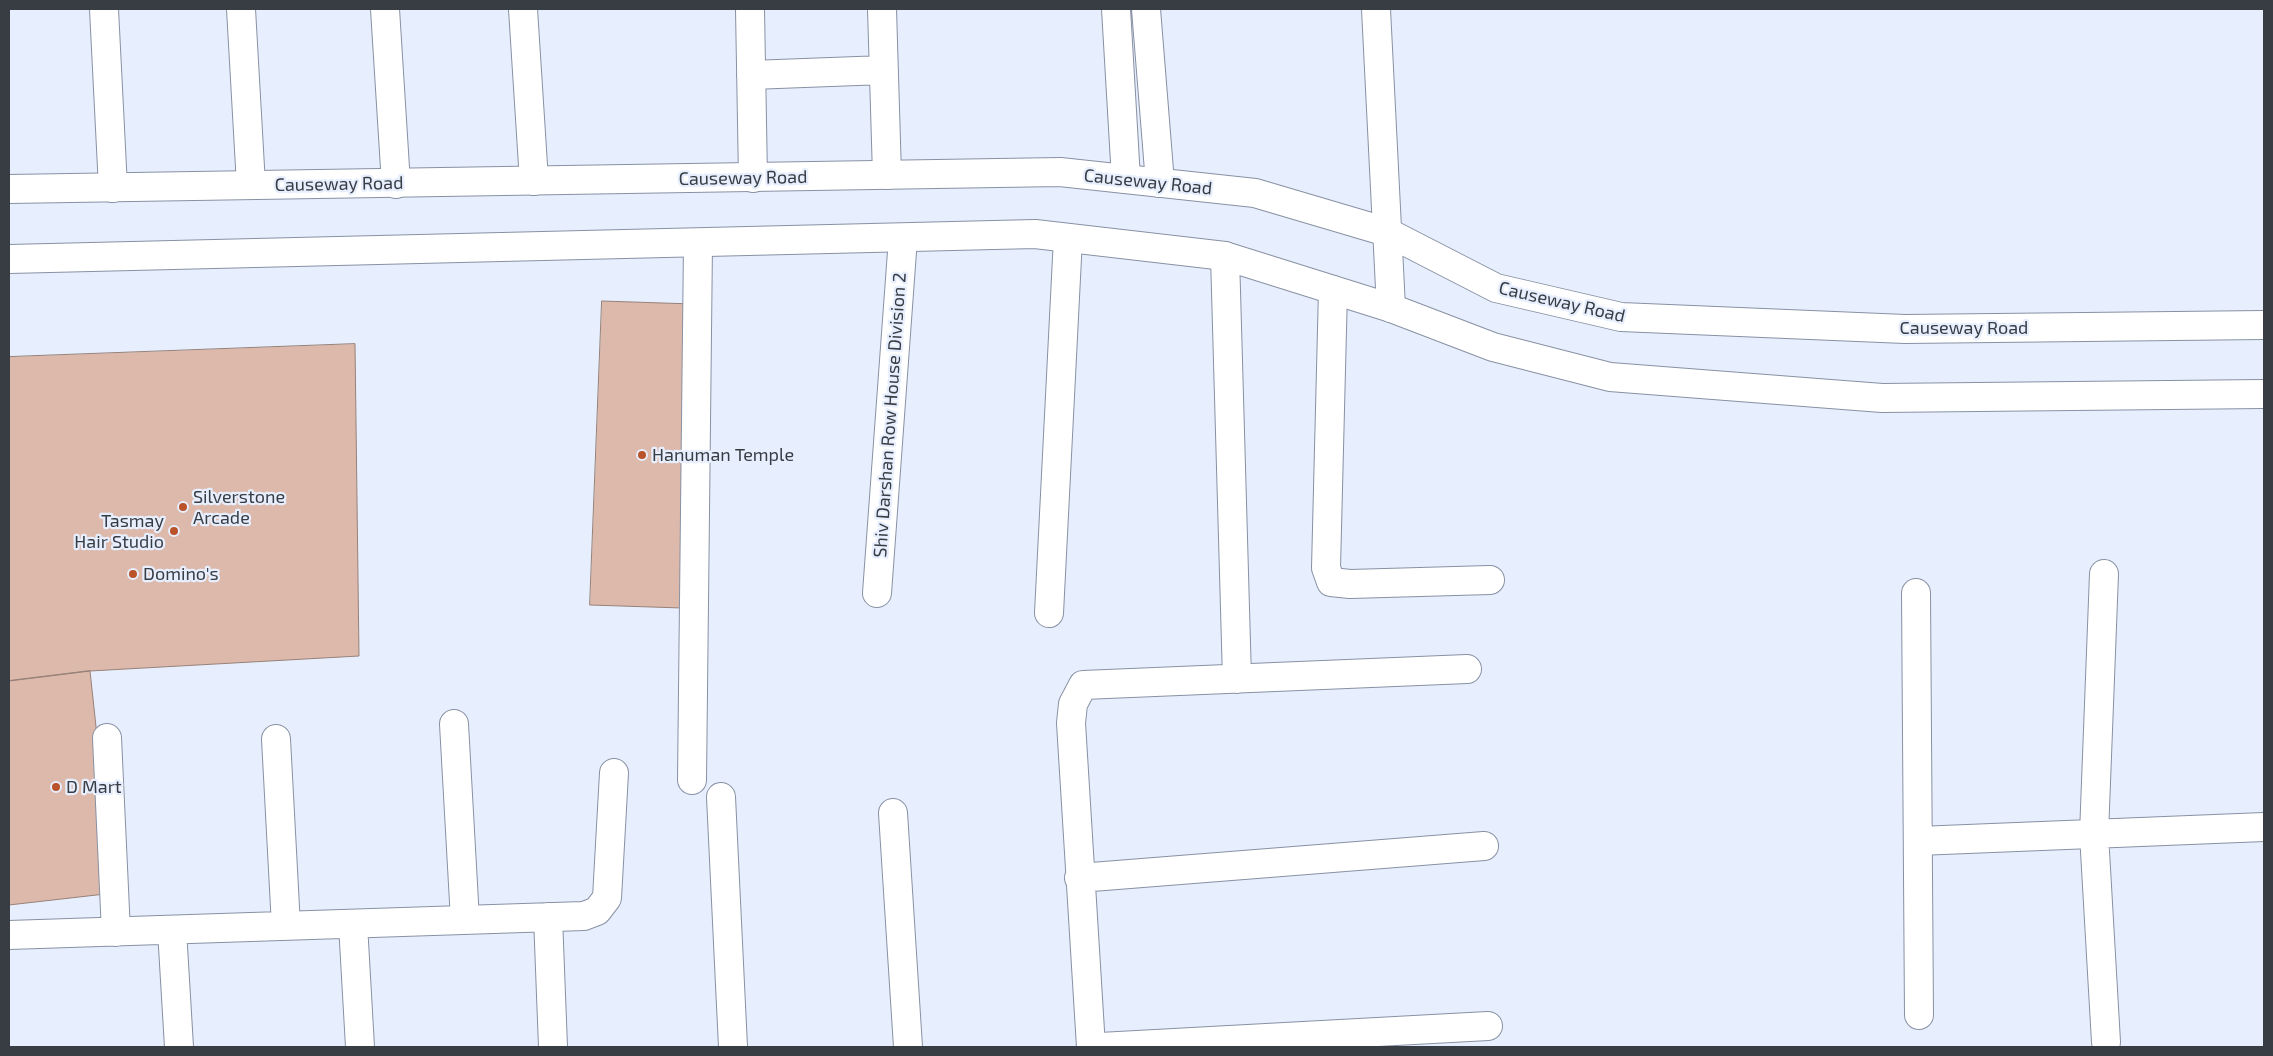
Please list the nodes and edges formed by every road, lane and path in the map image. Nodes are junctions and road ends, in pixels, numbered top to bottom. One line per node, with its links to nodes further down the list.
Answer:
1 (104, 9): 19 (street)
2 (241, 9): 18 (street)
3 (385, 9): 17 (street)
4 (523, 9): 15 (street)
5 (750, 9): 11 (street)
6 (882, 9): 10 (street)
7 (1116, 9): 14 (street)
8 (1146, 9): 16 (street)
9 (1376, 9): 21 (street)
10 (884, 70): 11 (street); 12 (street)
11 (751, 75): 13 (street)
12 (887, 175): 13 (street, Causeway Road); 14 (street, Causeway Road)
13 (753, 178): 15 (street, Causeway Road)
14 (1126, 179): 16 (street, Causeway Road)
15 (534, 181): 17 (street, Causeway Road)
16 (1160, 183): 21 (street, Causeway Road)
17 (396, 184): 18 (street, Causeway Road)
18 (251, 185): 19 (street, Causeway Road)
19 (113, 188): 20 (street, Causeway Road)
20 (9, 189)
21 (1387, 232): 28 (street); 29 (street, Causeway Road)
22 (903, 238): 23 (street); 24 (street); 33 (street, Shiv Darshan Row House Division 2)
23 (1068, 238): 25 (street); 35 (street)
24 (698, 243): 26 (street); 42 (street)
25 (1225, 256): 27 (street); 37 (street)
26 (9, 259)
27 (1333, 290): 28 (street); 32 (street)
28 (1391, 308): 30 (street)
29 (2264, 325)
30 (2264, 394)
31 (2104, 574): 46 (street)
32 (1490, 580)
33 (877, 593)
34 (1916, 593): 47 (street)
35 (1049, 613)
36 (1467, 669): 37 (street)
37 (1238, 679): 49 (street)
38 (454, 724): 51 (street)
39 (107, 738): 55 (street)
40 (276, 739): 53 (street)
41 (614, 774): 50 (street)
42 (692, 780)
43 (721, 797): 63 (street)
44 (893, 813): 64 (street)
45 (2264, 827): 46 (street)
46 (2094, 834): 47 (street); 59 (street)
47 (1918, 841): 57 (street)
48 (1484, 846): 49 (street)
49 (1079, 878): 65 (street)
50 (548, 917): 51 (street); 62 (street)
51 (465, 920): 52 (street)
52 (353, 924): 53 (street); 61 (street)
53 (286, 926): 54 (street)
54 (172, 930): 55 (street); 60 (street)
55 (116, 932): 56 (street)
56 (9, 935)
57 (1920, 1015)
58 (1488, 1026): 66 (street)
59 (2106, 1042)
60 (179, 1047)
61 (360, 1047)
62 (553, 1047)
63 (733, 1047)
64 (908, 1047)
65 (1091, 1047)
66 (1100, 1047)

